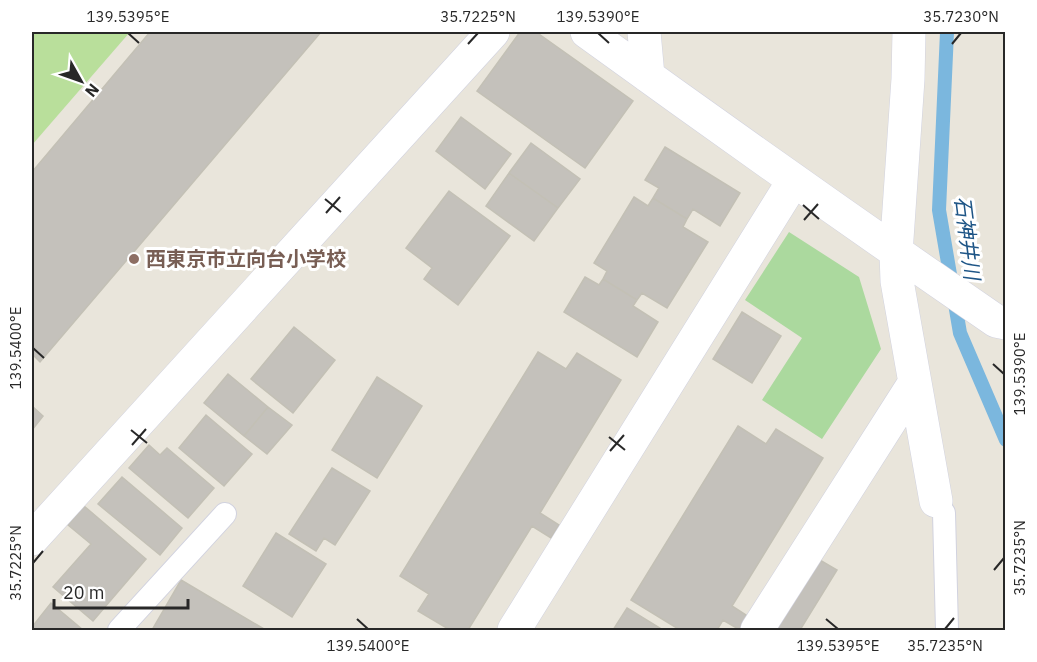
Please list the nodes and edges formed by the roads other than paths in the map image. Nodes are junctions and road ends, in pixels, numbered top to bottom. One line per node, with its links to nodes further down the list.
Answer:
1 (493, 32): 12 (street)
2 (587, 32): 5 (street)
3 (644, 32): 5 (street)
4 (909, 32): 7 (street)
5 (648, 76): 6 (street)
6 (794, 180): 7 (street); 14 (street)
7 (903, 257): 8 (street); 9 (street)
8 (1001, 322)
9 (915, 382): 10 (street); 15 (street)
10 (936, 501): 16 (lane)
11 (225, 514): 13 (lane)
12 (32, 539)
13 (119, 630)
14 (514, 630)
15 (757, 630)
16 (947, 630)

